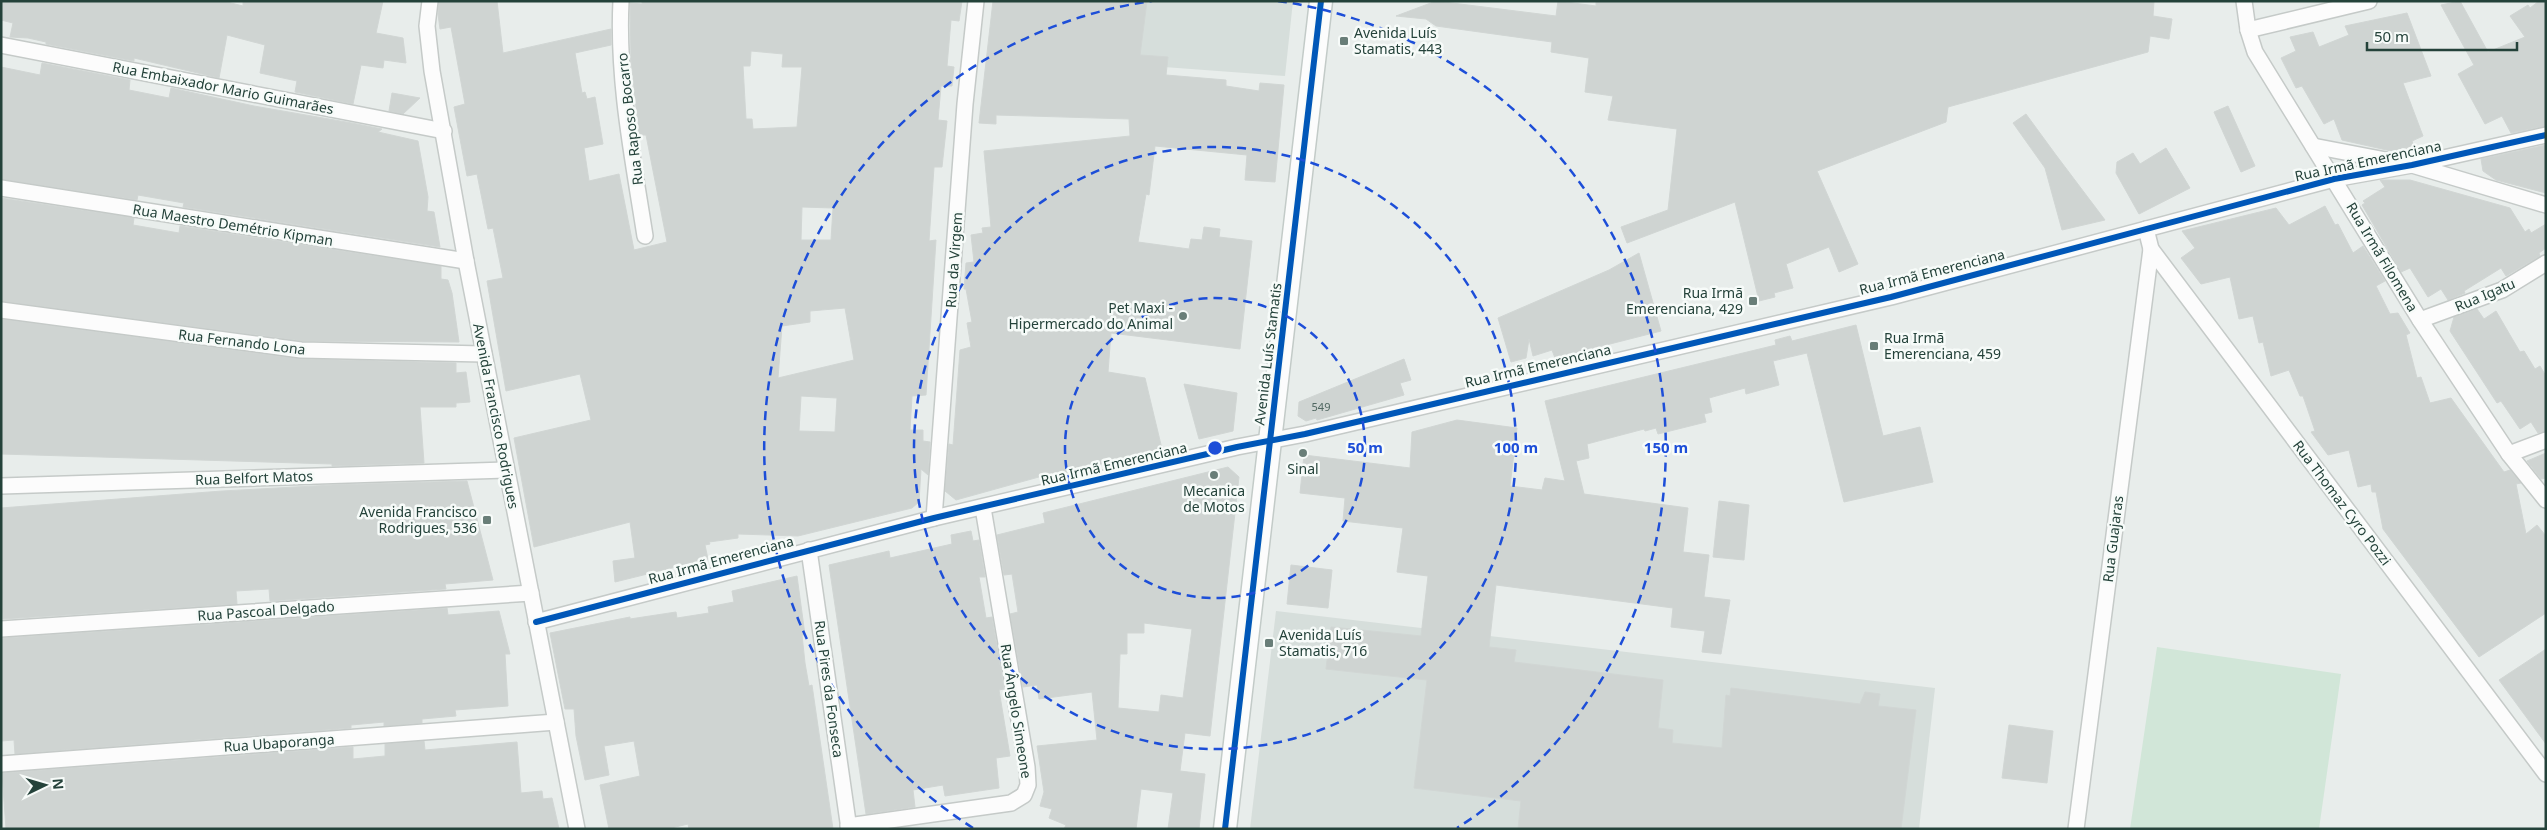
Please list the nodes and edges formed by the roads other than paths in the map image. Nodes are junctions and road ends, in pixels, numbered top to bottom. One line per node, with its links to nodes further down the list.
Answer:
1 (430, 1): 9 (street, Avenida Francisco Rodrigues)
2 (621, 1): 17 (street, Rua Raposo Bocarro)
3 (976, 1): 31 (street, Rua da Virgem)
4 (1321, 1): 25 (main road, Avenida Luís Stamatis)
5 (2244, 1): 7 (street, Rua Irmã Filomena)
6 (2368, 1): 7 (street)
7 (2248, 30): 11 (street, Rua Irmã Filomena)
8 (1, 45): 9 (street, Rua Embaixador Mario Guimarães)
9 (444, 131): 19 (street, Avenida Francisco Rodrigues)
10 (2546, 135): 12 (street, Rua Irmã Emerenciana)
11 (2313, 146): 12 (street); 13 (street, Rua Irmã Filomena)
12 (2412, 165): 13 (street, Rua Irmã Emerenciana); 15 (street)
13 (2334, 179): 16 (street, Rua Irmã Emerenciana); 22 (street, Rua Irmã Filomena)
14 (1, 188): 19 (street, Rua Maestro Demétrio Kipman)
15 (2546, 205)
16 (2146, 229): 18 (street, Rua Thomaz Cyro Pozzi); 25 (street, Rua Irmã Emerenciana)
17 (645, 236)
18 (2151, 249): 38 (street, Rua Thomaz Cyro Pozzi); 42 (street, Rua Guajaras)
19 (466, 261): 23 (street, Avenida Francisco Rodrigues)
20 (2546, 263): 22 (street, Rua Igatu)
21 (1, 310): 23 (street, Rua Fernando Lona)
22 (2420, 320): 26 (street, Rua Irmã Filomena)
23 (484, 354): 27 (street, Avenida Francisco Rodrigues)
24 (2546, 440): 26 (street)
25 (1270, 442): 30 (street, Rua Irmã Emerenciana); 41 (main road, Avenida Luís Stamatis)
26 (2509, 454): 29 (street, Rua Irmã Filomena)
27 (506, 470): 28 (street, Rua Belfort Matos); 33 (street, Avenida Francisco Rodrigues)
28 (1, 486)
29 (2546, 500)
30 (983, 508): 31 (street, Rua Irmã Emerenciana); 39 (street, Rua Ângelo Simeone)
31 (934, 518): 32 (street, Rua Irmã Emerenciana)
32 (809, 550): 34 (street, Rua Irmã Emerenciana); 39 (street, Rua Pires da Fonseca)
33 (530, 592): 34 (street, Avenida Francisco Rodrigues); 35 (street, Rua Pascoal Delgado)
34 (536, 622): 36 (street, Avenida Francisco Rodrigues)
35 (1, 629)
36 (556, 722): 37 (street, Rua Ubaporanga); 40 (street, Avenida Francisco Rodrigues)
37 (1, 764)
38 (2546, 774)
39 (849, 828)
40 (577, 829)
41 (1225, 829)
42 (2076, 829)

